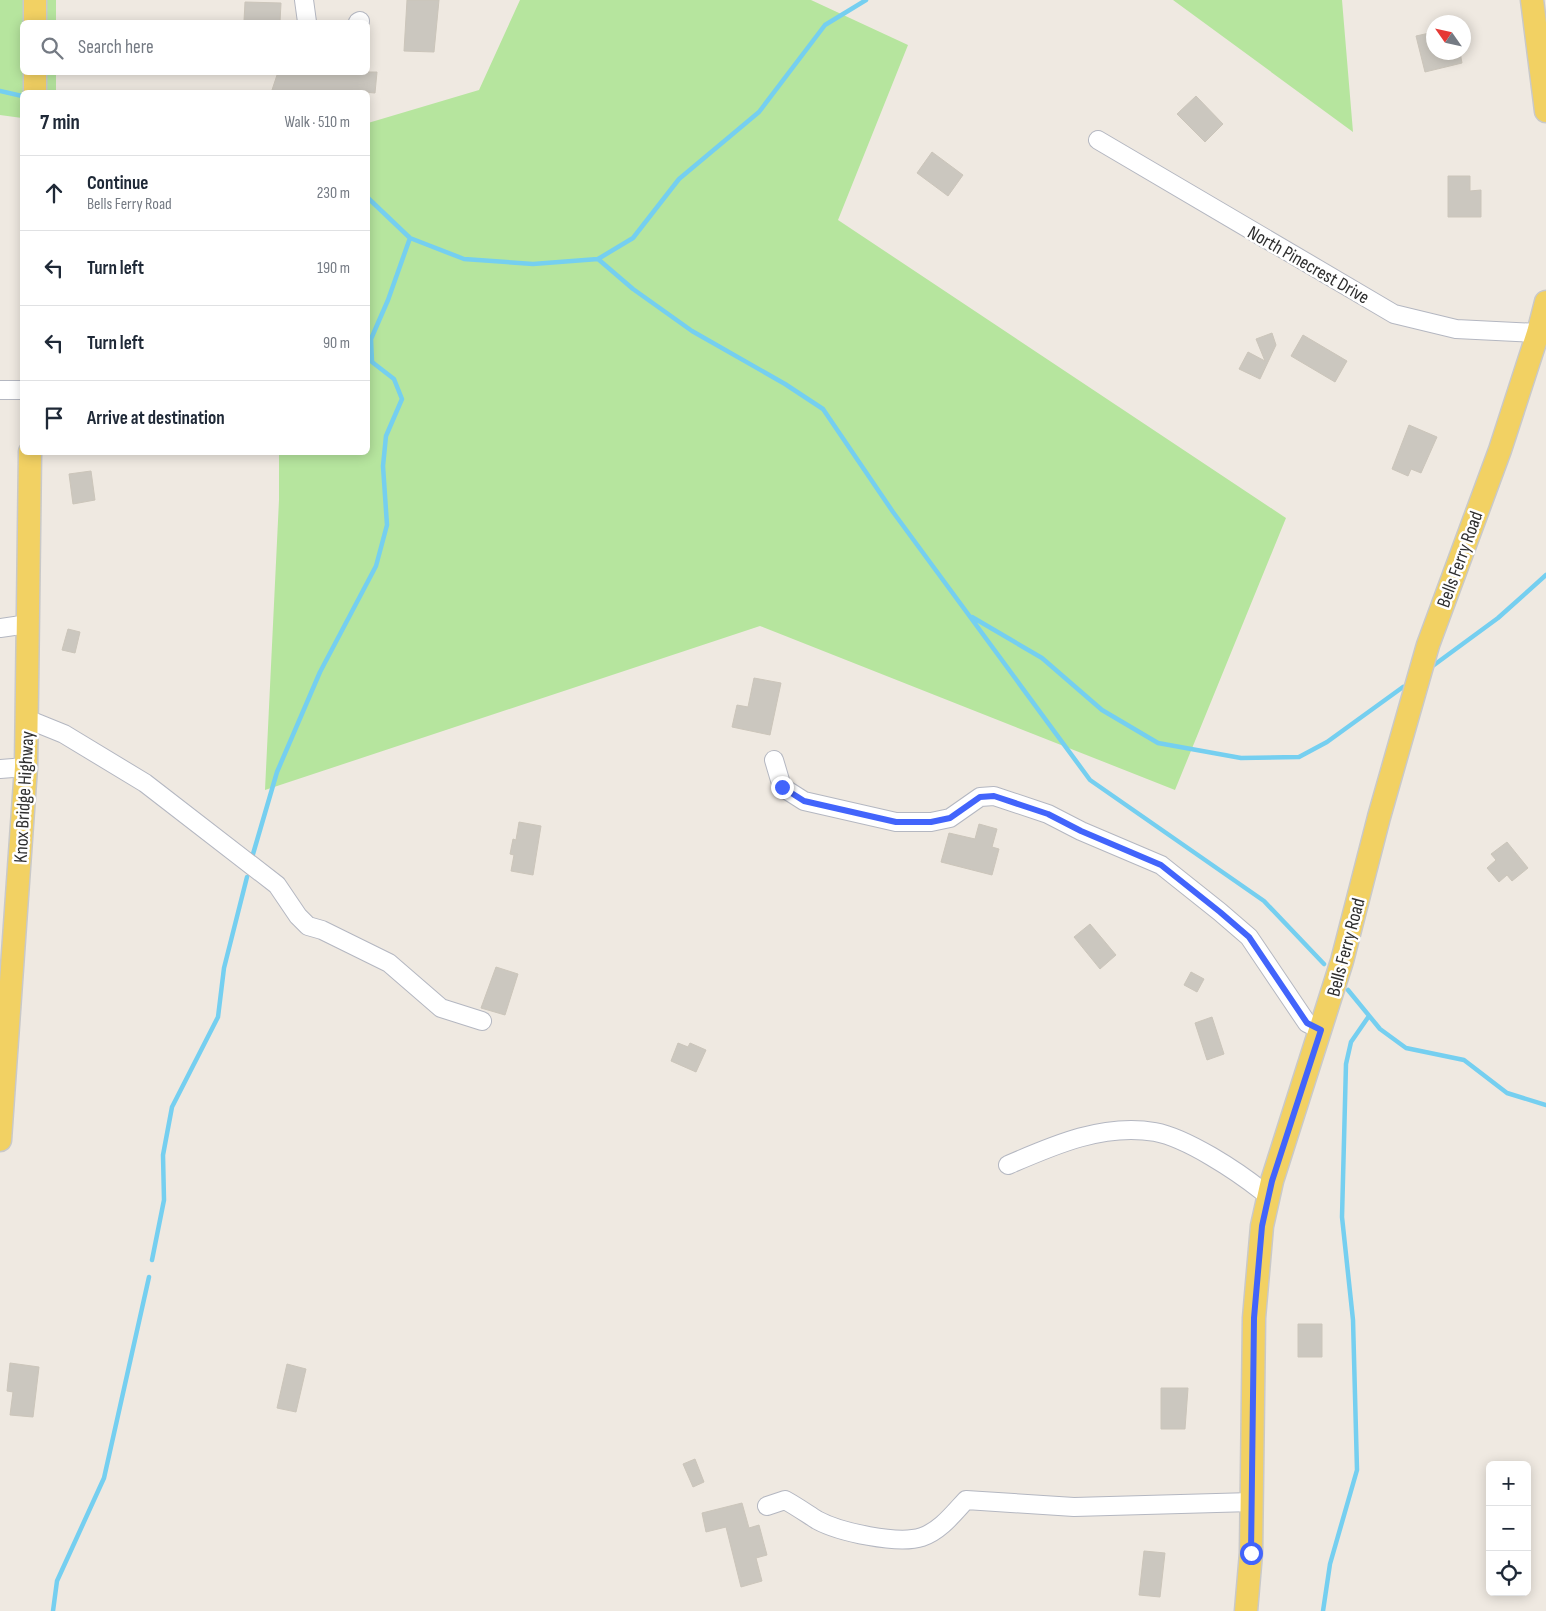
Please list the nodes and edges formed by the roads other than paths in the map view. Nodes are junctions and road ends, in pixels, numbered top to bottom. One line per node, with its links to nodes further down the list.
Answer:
1 (35, 0): 4 (main road)
2 (304, 0): 5 (street)
3 (1532, 0): 6 (main road)
4 (35, 20)
5 (307, 20)
6 (1541, 27): 7 (main road)
7 (1546, 111)
8 (1098, 140): 10 (street, North Pinecrest Drive)
9 (1546, 302): 10 (main road, Bells Ferry Road)
10 (1538, 333): 21 (main road, Bells Ferry Road)
11 (0, 390): 12 (street)
12 (20, 390)
13 (30, 455): 14 (main road, Knox Bridge Highway)
14 (28, 624): 15 (street); 16 (main road, Knox Bridge Highway)
15 (0, 628)
16 (28, 720): 18 (main road, Knox Bridge Highway); 20 (street)
17 (774, 760): 21 (street)
18 (26, 767): 19 (street); 22 (main road, Knox Bridge Highway)
19 (0, 769)
20 (482, 1021)
21 (1321, 1030): 24 (main road, Bells Ferry Road)
22 (0, 1140)
23 (1008, 1165): 24 (street)
24 (1269, 1193): 25 (main road, Bells Ferry Road)
25 (1252, 1502): 26 (street); 27 (main road, Bells Ferry Road)
26 (767, 1506)
27 (1246, 1611)

